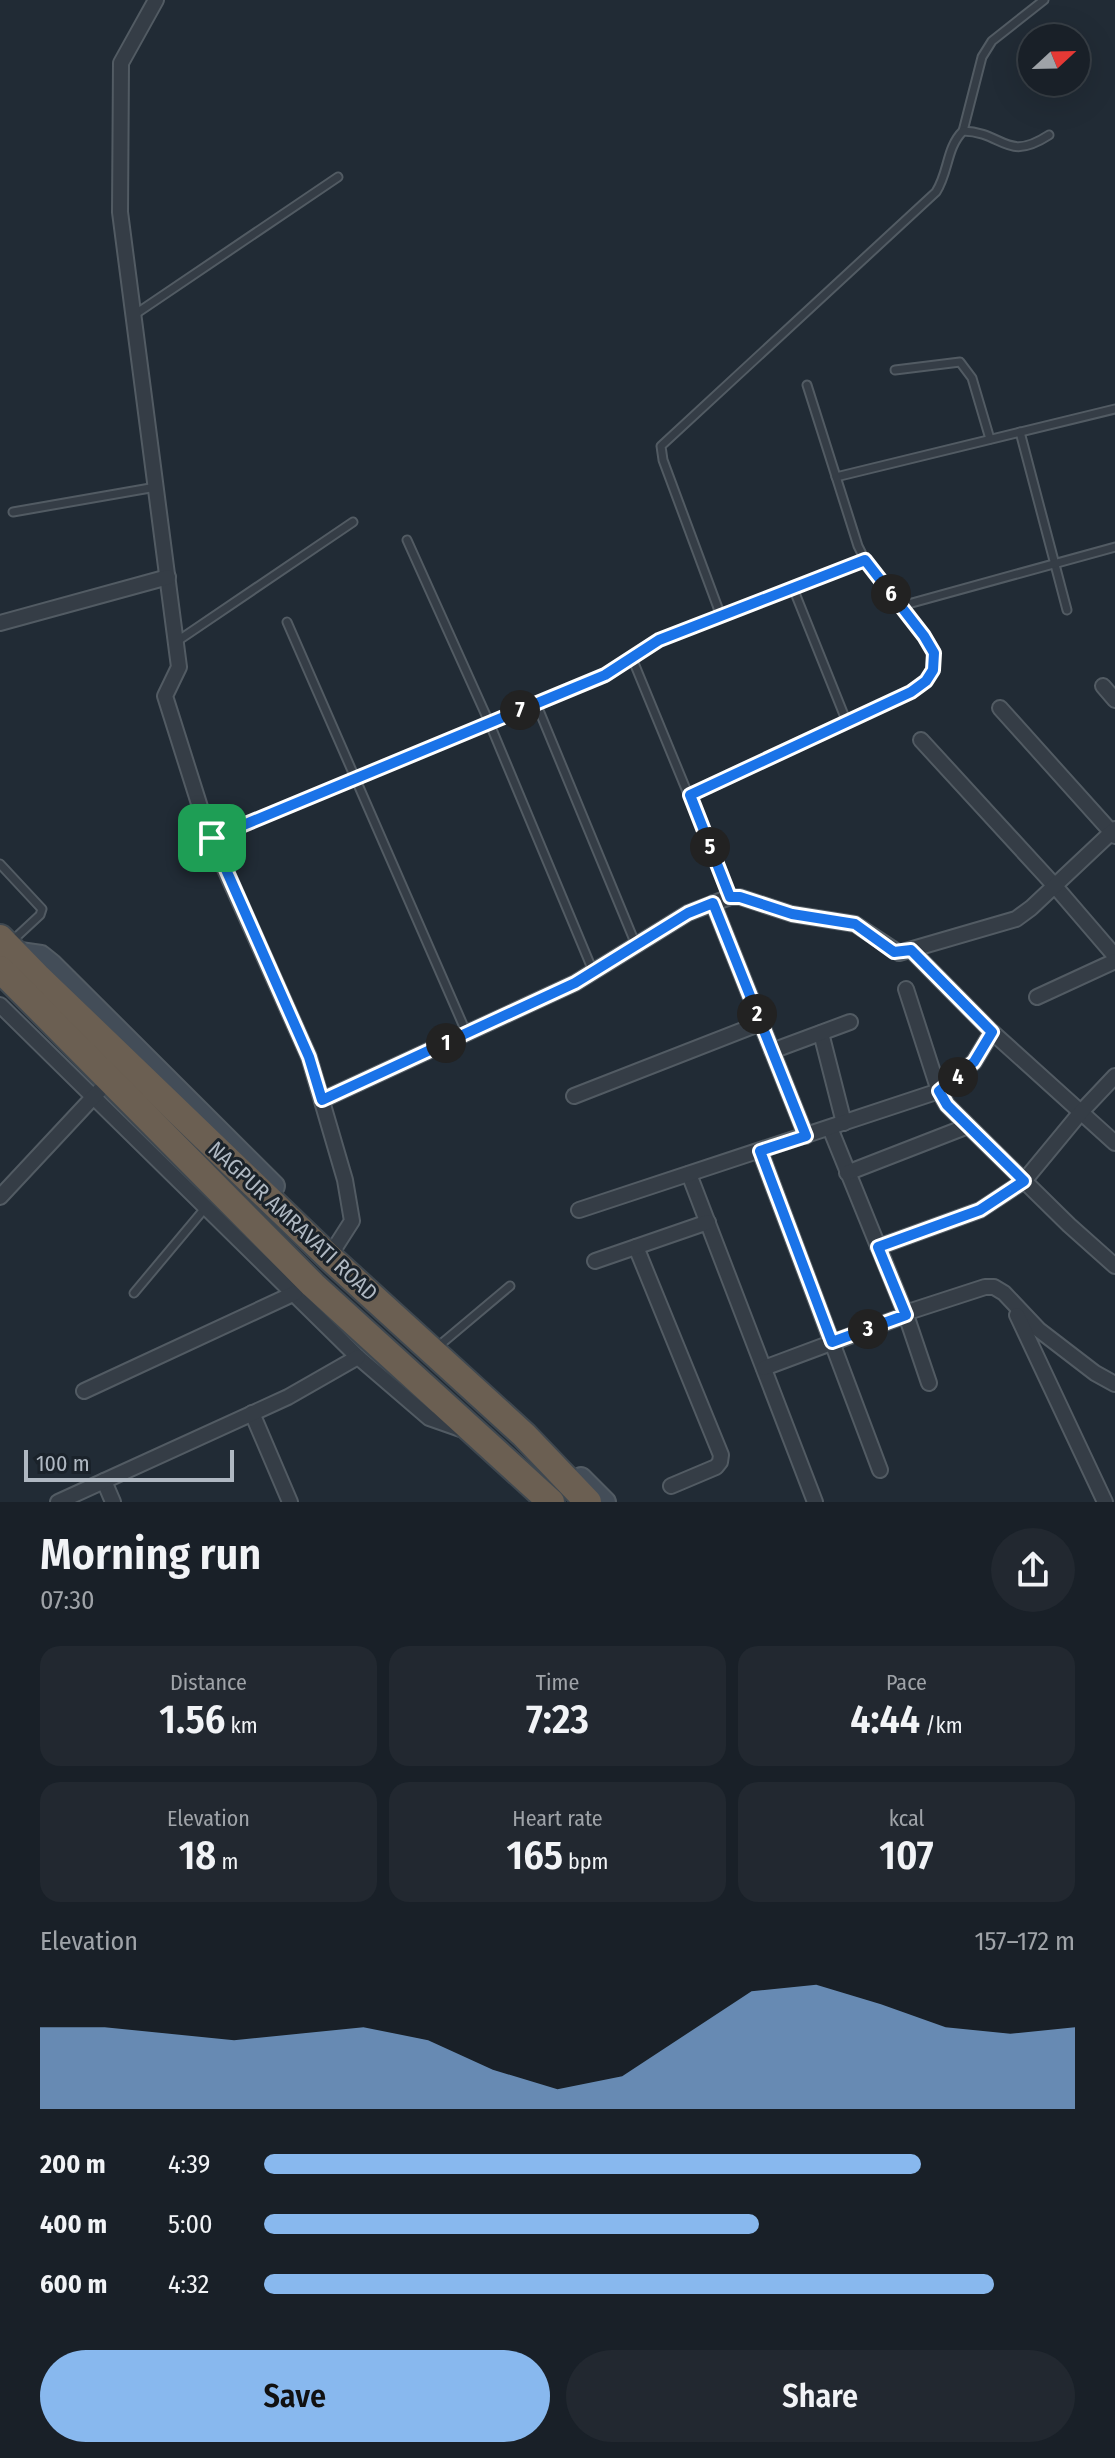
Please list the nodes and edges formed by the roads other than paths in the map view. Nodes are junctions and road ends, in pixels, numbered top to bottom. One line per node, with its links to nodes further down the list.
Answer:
1 (156, 0): 6 (street)
2 (1044, 0): 3 (lane)
3 (963, 131): 4 (lane); 24 (lane)
4 (1049, 135)
5 (338, 177): 6 (lane)
6 (133, 317): 13 (street)
7 (895, 370): 11 (lane)
8 (807, 385): 12 (lane)
9 (1115, 409): 10 (lane)
10 (1020, 432): 11 (lane); 19 (lane)
11 (990, 439): 12 (lane)
12 (836, 477): 18 (lane)
13 (156, 487): 14 (lane); 20 (street)
14 (13, 512)
15 (353, 522): 27 (lane)
16 (407, 540): 34 (lane)
17 (1115, 547): 19 (lane)
18 (865, 560): 21 (lane); 22 (lane)
19 (1054, 563): 22 (lane); 23 (lane)
20 (168, 577): 26 (street); 27 (street)
21 (793, 588): 24 (lane); 33 (lane)
22 (901, 606): 33 (lane)
23 (1067, 610)
24 (721, 616): 28 (lane)
25 (287, 622): 36 (lane)
26 (0, 623)
27 (176, 642): 39 (street)
28 (632, 658): 31 (lane); 37 (lane)
29 (1103, 686): 30 (street)
30 (1115, 700)
31 (536, 703): 34 (lane); 44 (lane)
32 (1000, 708): 38 (street)
33 (846, 720): 37 (lane)
34 (489, 722): 36 (lane); 48 (lane)
35 (921, 740): 41 (street)
36 (355, 779): 39 (lane); 56 (lane)
37 (690, 795): 42 (lane)
38 (1114, 833): 41 (street)
39 (212, 838): 62 (street)
40 (0, 864): 46 (lane)
41 (1054, 885): 45 (street); 47 (street)
42 (730, 897): 43 (street); 45 (street)
43 (713, 903): 44 (street); 53 (street)
44 (636, 945): 48 (street)
45 (911, 950): 54 (street)
46 (5, 951): 59 (highway, NAGPUR AMRAVATI ROAD); 78 (highway, NAGPUR AMRAVATI ROAD)
47 (1115, 958): 50 (street)
48 (593, 972): 56 (street)
49 (906, 989): 60 (street)
50 (1037, 997)
51 (0, 1005): 59 (street)
52 (850, 1022): 55 (street)
53 (761, 1023): 57 (street); 61 (street)
54 (992, 1032): 60 (street); 63 (street)
55 (821, 1033): 57 (street); 64 (street)
56 (467, 1034): 62 (street)
57 (772, 1051): 66 (street)
58 (1115, 1076): 63 (street)
59 (101, 1089): 72 (street); 73 (street); 94 (highway, NAGPUR AMRAVATI ROAD)
60 (939, 1091): 64 (street); 65 (street)
61 (574, 1096)
62 (322, 1100): 78 (street)
63 (1081, 1112): 67 (street); 71 (street)
64 (837, 1125): 66 (street); 69 (street)
65 (968, 1126): 69 (street); 71 (street)
66 (806, 1136): 68 (street)
67 (1115, 1143)
68 (760, 1151): 70 (street); 86 (street)
69 (847, 1173): 77 (street)
70 (689, 1174): 74 (street); 75 (street)
71 (1024, 1181): 77 (street); 80 (street)
72 (0, 1197)
73 (206, 1207): 82 (lane); 83 (street)
74 (579, 1210)
75 (708, 1222): 76 (street); 89 (street)
76 (636, 1247): 79 (street); 97 (street)
77 (878, 1247): 85 (street)
78 (332, 1252): 87 (highway, NAGPUR AMRAVATI ROAD)
79 (595, 1261)
80 (1115, 1266)
81 (510, 1286): 87 (lane)
82 (134, 1293)
83 (295, 1293): 88 (street); 92 (street)
84 (1010, 1300): 85 (street); 91 (street); 105 (street)
85 (905, 1314): 86 (street); 90 (street)
86 (832, 1342): 89 (street); 95 (street)
87 (437, 1348): 102 (highway, NAGPUR AMRAVATI ROAD); 103 (street)
88 (358, 1357): 93 (street); 94 (street)
89 (764, 1368): 104 (street)
90 (929, 1383)
91 (1115, 1384)
92 (84, 1391)
93 (252, 1413): 96 (street); 100 (street)
94 (478, 1434): 101 (highway, NAGPUR AMRAVATI ROAD)
95 (880, 1470)
96 (104, 1481): 98 (street); 99 (street)
97 (671, 1486)
98 (58, 1502)
99 (113, 1502)
100 (290, 1502)
101 (551, 1502)
102 (588, 1502)
103 (605, 1502)
104 (815, 1502)
105 (1105, 1502)

